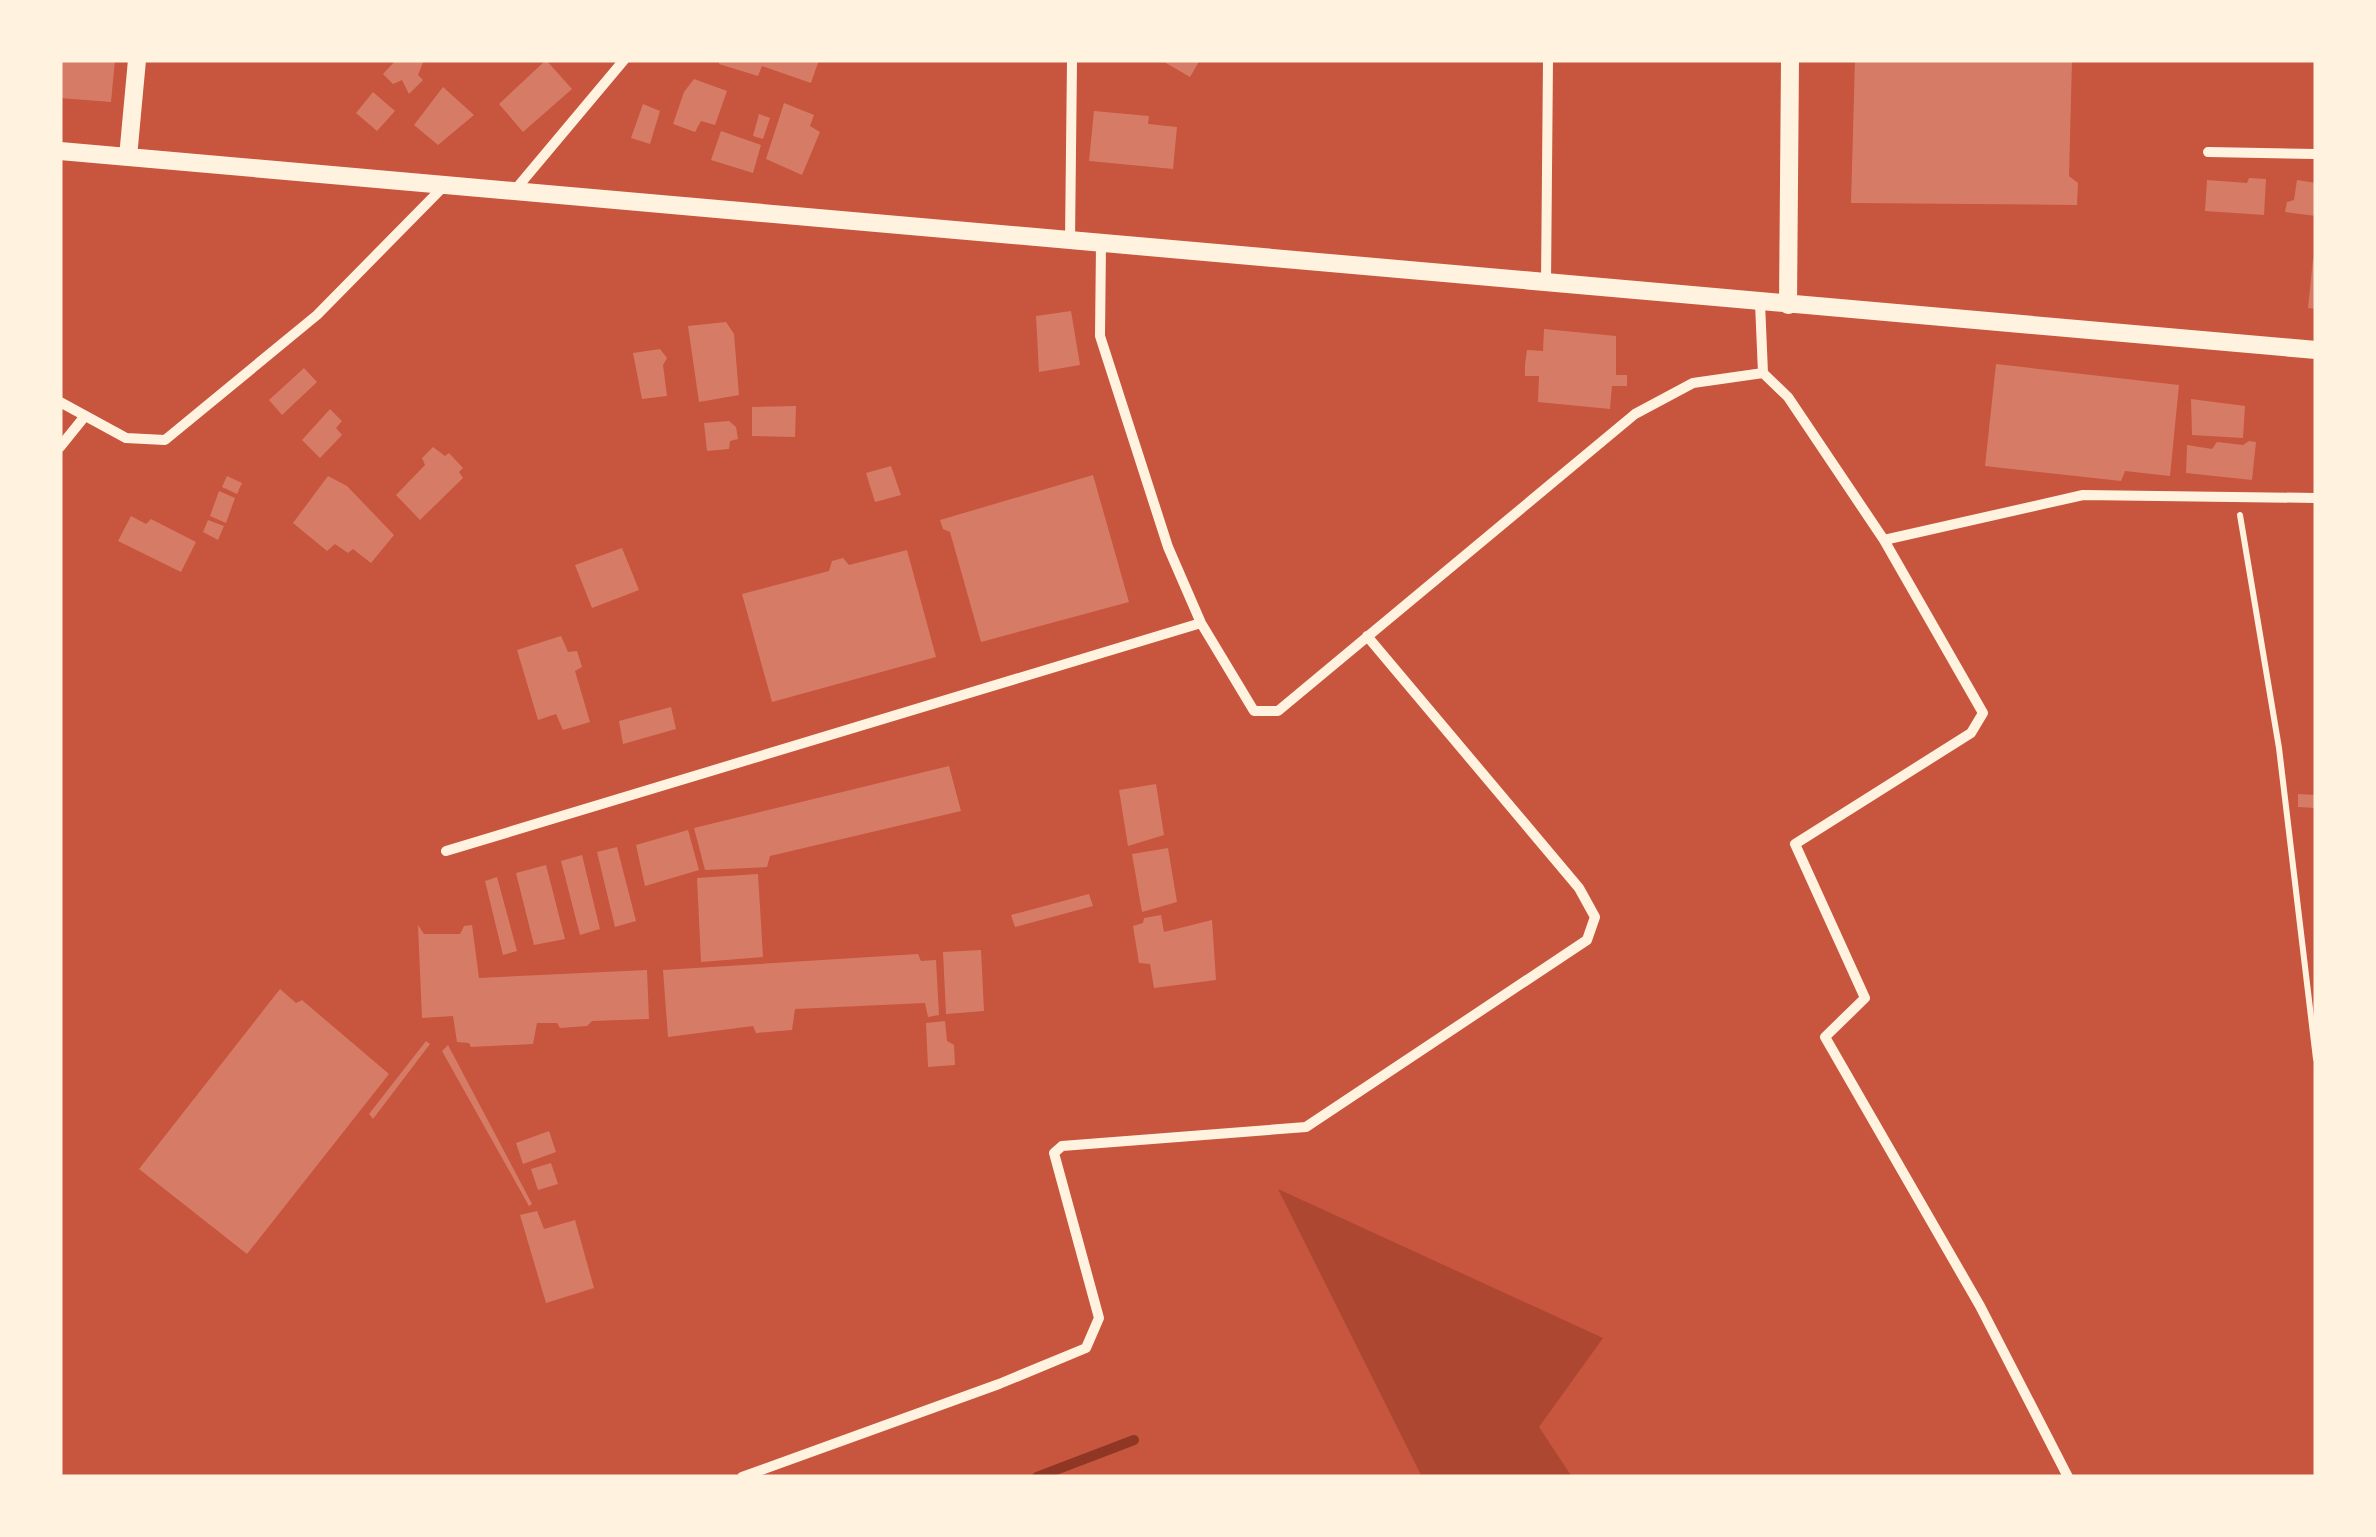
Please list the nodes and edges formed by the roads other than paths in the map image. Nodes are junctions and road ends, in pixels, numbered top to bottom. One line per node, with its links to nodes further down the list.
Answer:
1 (138, 60): 9 (street)
2 (624, 60): 11 (street)
3 (1072, 60): 12 (street)
4 (1548, 60): 14 (street)
5 (1790, 60): 16 (street)
6 (60, 151): 9 (street)
7 (2208, 152): 8 (street)
8 (2316, 154)
9 (128, 157): 10 (street)
10 (445, 184): 11 (street); 20 (street)
11 (516, 190): 12 (street)
12 (1070, 242): 13 (street)
13 (1101, 244): 14 (street); 24 (street)
14 (1546, 283): 15 (street)
15 (1760, 303): 16 (street); 18 (street)
16 (1788, 305): 17 (street)
17 (2316, 350)
18 (1763, 373): 23 (street); 25 (street)
19 (60, 402): 20 (street)
20 (85, 416): 21 (street)
21 (60, 448)
22 (2316, 498): 23 (street)
23 (1884, 540): 28 (street)
24 (1201, 622): 25 (street); 26 (street)
25 (1367, 636): 27 (street)
26 (446, 851)
27 (742, 1477)
28 (2068, 1477)

